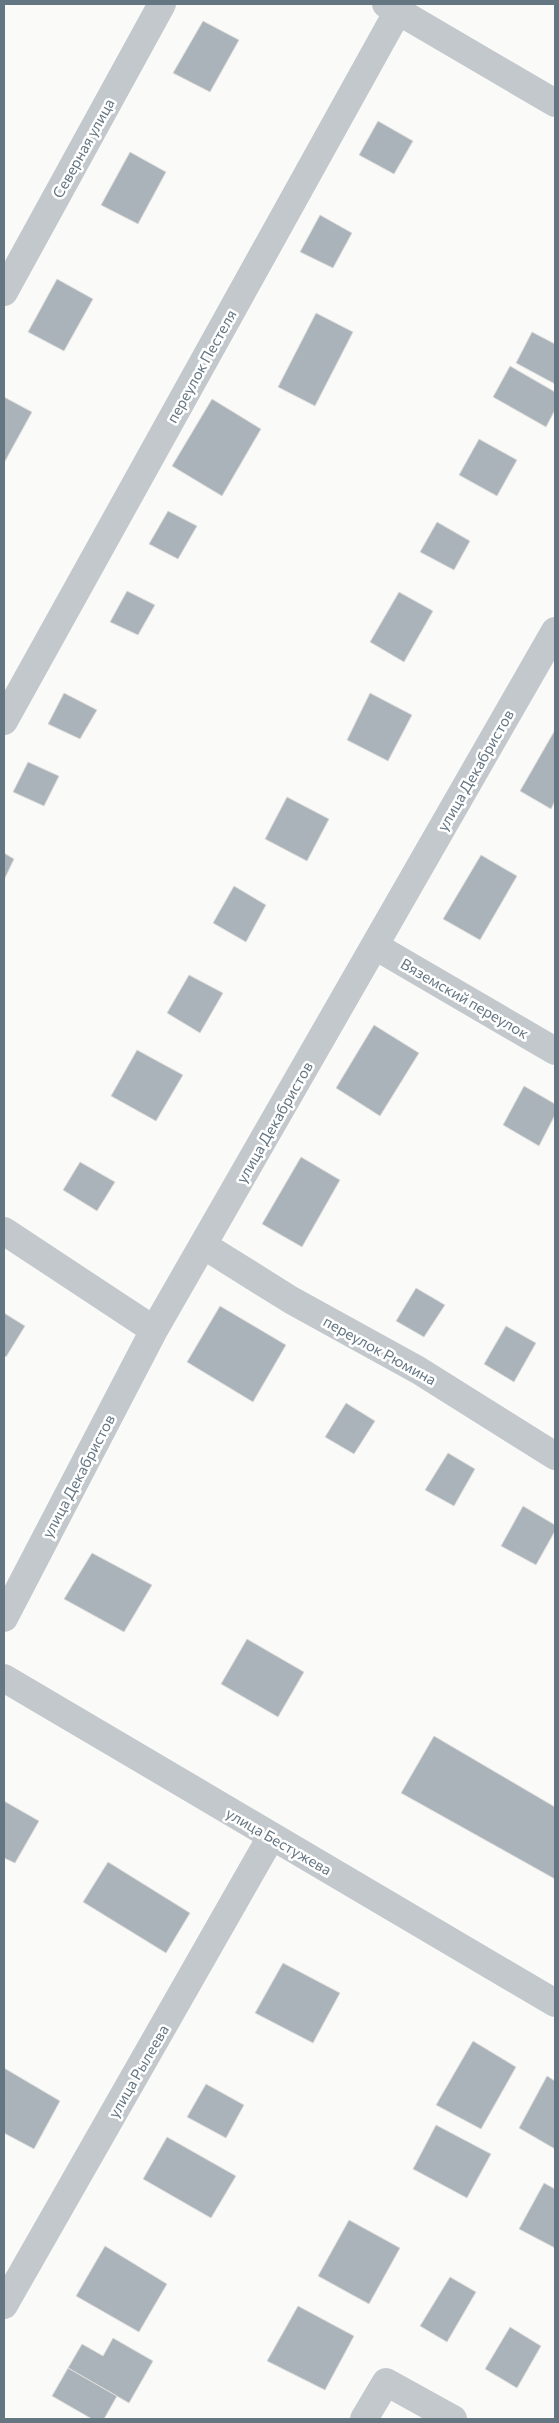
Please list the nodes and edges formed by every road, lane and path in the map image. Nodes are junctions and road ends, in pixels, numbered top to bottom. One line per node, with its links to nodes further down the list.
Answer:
1 (162, 4): 4 (street, Северная улица)
2 (392, 7): 3 (street); 6 (street, переулок Пестеля)
3 (555, 103)
4 (4, 292)
5 (555, 632): 7 (street, улица Декабристов)
6 (4, 721)
7 (374, 946): 8 (street, Вяземский переулок); 10 (street, улица Декабристов)
8 (555, 1051)
9 (4, 1231): 11 (street)
10 (204, 1245): 11 (street, улица Декабристов); 12 (street, переулок Рюмина)
11 (154, 1330): 13 (street, улица Декабристов)
12 (555, 1456)
13 (4, 1618)
14 (4, 1678): 15 (street, улица Бестужева)
15 (271, 1837): 16 (street, улица Бестужева); 17 (street, улица Рылеева)
16 (555, 2003)
17 (4, 2305)
18 (364, 2419): 19 (street)
19 (453, 2419)

